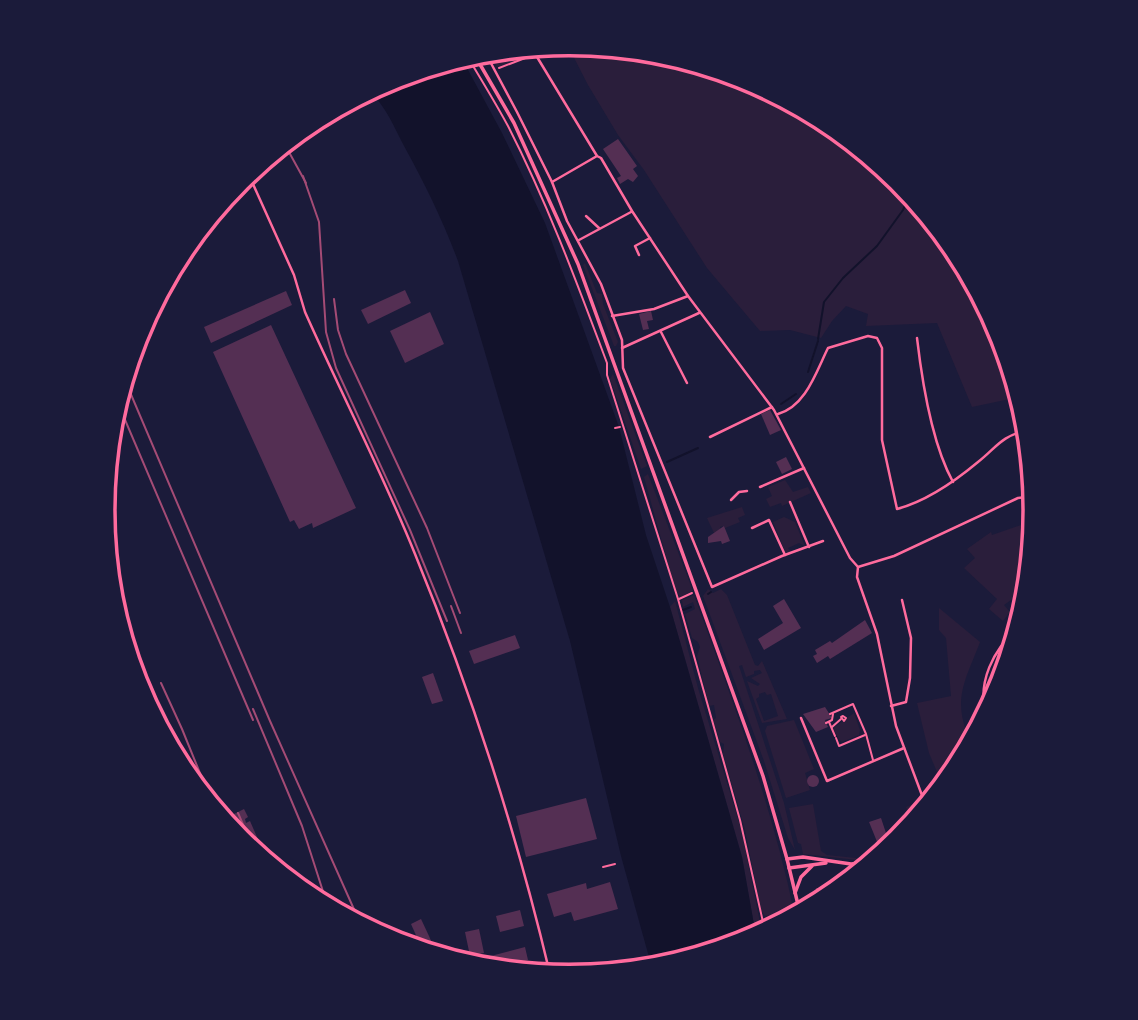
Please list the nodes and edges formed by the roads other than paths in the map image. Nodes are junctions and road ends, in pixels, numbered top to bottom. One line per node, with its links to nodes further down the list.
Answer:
1 (537, 57): 4 (street)
2 (492, 63): 5 (street)
3 (480, 65): 51 (main road)
4 (597, 156): 5 (street); 7 (street)
5 (552, 182): 11 (street)
6 (253, 184): 58 (street)
7 (632, 211): 9 (street); 10 (street)
8 (586, 216): 9 (street)
9 (599, 228): 11 (street)
10 (650, 238): 12 (street); 13 (street)
11 (579, 240): 15 (street)
12 (639, 255)
13 (688, 296): 14 (street); 15 (street)
14 (700, 313): 16 (street); 20 (street)
15 (612, 316): 18 (street)
16 (661, 332): 18 (street); 19 (street)
17 (917, 338): 25 (street)
18 (622, 348): 36 (street)
19 (687, 383)
20 (772, 407): 21 (street); 23 (street)
21 (777, 415): 24 (street); 25 (street)
22 (1016, 433): 25 (street)
23 (709, 437)
24 (804, 468): 26 (street); 32 (street)
25 (953, 482)
26 (760, 487)
27 (747, 491): 29 (street)
28 (1023, 497): 37 (street)
29 (731, 500)
30 (790, 502): 35 (street)
31 (752, 528): 36 (street)
32 (838, 535): 33 (street); 37 (street)
33 (832, 537)
34 (823, 541): 35 (street)
35 (809, 547): 36 (street)
36 (785, 555)
37 (858, 567): 41 (street)
38 (902, 600): 41 (street)
39 (1003, 645): 40 (street)
40 (982, 697)
41 (891, 706): 48 (street)
42 (801, 718): 46 (street)
43 (841, 719): 45 (street)
44 (814, 728): 46 (street)
45 (831, 728): 47 (street); 47 (street)
46 (806, 731): 49 (street)
47 (866, 734): 49 (street)
48 (904, 748): 49 (street); 50 (street)
49 (873, 761)
50 (922, 795)
51 (787, 859): 52 (main road); 55 (main road)
52 (829, 863): 53 (main road); 54 (main road)
53 (814, 864): 55 (main road); 56 (main road)
54 (852, 864)
55 (789, 868): 56 (main road)
56 (795, 893): 57 (main road)
57 (797, 902)
58 (547, 963)

